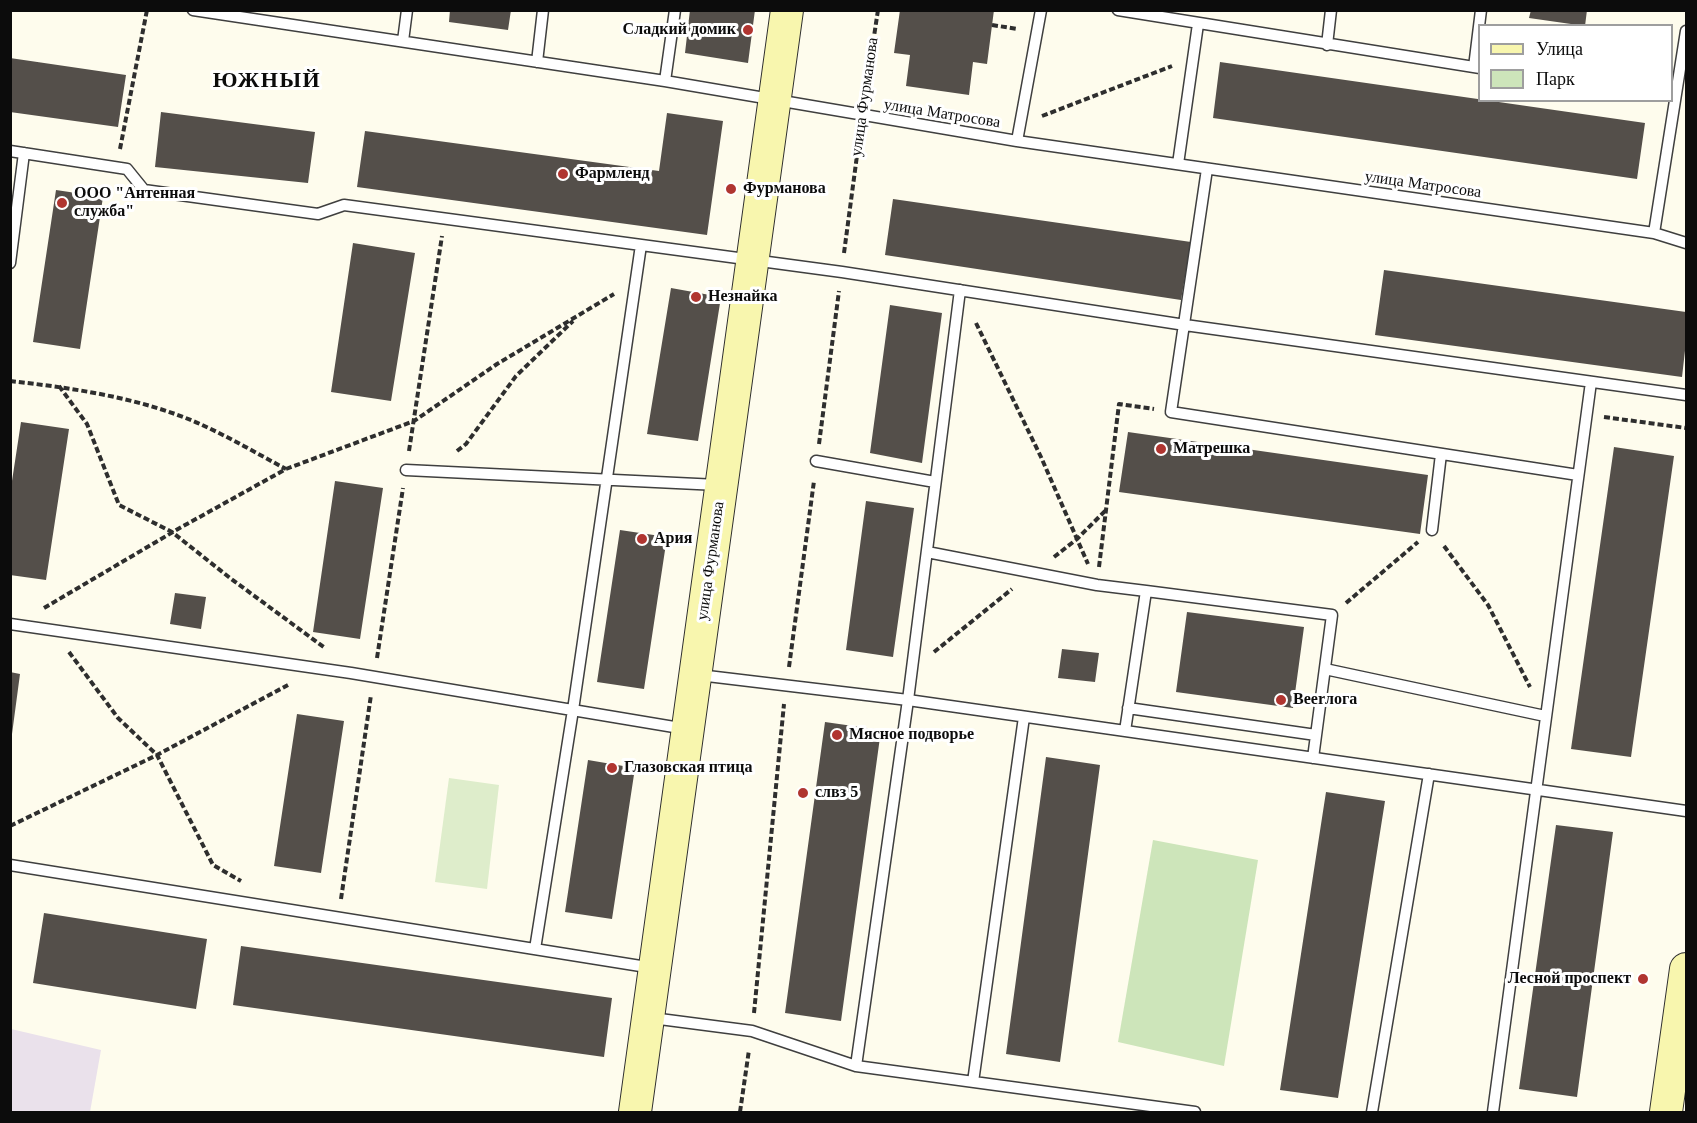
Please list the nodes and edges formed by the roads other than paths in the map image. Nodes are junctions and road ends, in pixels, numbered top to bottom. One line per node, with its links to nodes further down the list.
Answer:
1 (194, 10): 11 (lane, улица Матросова)
2 (407, 10): 11 (lane)
3 (543, 10): 13 (lane)
4 (675, 10): 15 (lane)
5 (787, 10): 17 (main road, улица Фурманова)
6 (1041, 10): 18 (lane)
7 (1118, 10): 9 (lane)
8 (1331, 10): 12 (lane)
9 (1198, 24): 12 (lane); 21 (lane)
10 (1686, 31): 16 (lane)
11 (403, 41): 13 (lane, улица Матросова)
12 (1327, 45): 14 (lane)
13 (537, 62): 15 (lane, улица Матросова)
14 (1477, 67)
15 (665, 81): 17 (lane, улица Матросова)
16 (1674, 97): 23 (lane)
17 (774, 100): 18 (lane, улица Матросова); 26 (main road, улица Фурманова)
18 (1017, 141): 21 (lane, улица Матросова)
19 (10, 151): 20 (lane)
20 (24, 153): 25 (lane); 27 (lane)
21 (1178, 164): 22 (lane, улица Матросова)
22 (1207, 169): 23 (lane, улица Матросова); 29 (lane)
23 (1654, 233): 24 (lane, улица Матросова)
24 (1686, 243)
25 (640, 245): 26 (lane); 36 (lane)
26 (753, 260): 28 (lane); 38 (main road, улица Фурманова)
27 (10, 263)
28 (960, 290): 29 (lane); 37 (lane)
29 (1185, 325): 30 (lane); 32 (lane)
30 (1591, 382): 31 (lane); 35 (lane)
31 (1686, 395)
32 (1441, 454): 35 (lane); 39 (lane)
33 (816, 461): 37 (lane)
34 (406, 470): 36 (lane)
35 (1578, 474): 48 (lane)
36 (607, 477): 38 (lane); 47 (lane)
37 (935, 482): 40 (lane)
38 (721, 485): 44 (main road, улица Фурманова)
39 (1432, 530)
40 (927, 552): 41 (lane); 45 (lane)
41 (1146, 591): 43 (lane); 46 (lane)
42 (13, 625): 47 (lane)
43 (1325, 669): 48 (lane); 52 (lane)
44 (695, 674): 45 (lane); 50 (main road, улица Фурманова)
45 (908, 700): 49 (lane); 62 (lane)
46 (1128, 708): 51 (lane); 52 (lane)
47 (573, 710): 50 (lane); 58 (lane)
48 (1545, 716): 55 (lane)
49 (1024, 717): 51 (lane); 63 (lane)
50 (688, 729): 59 (main road, улица Фурманова)
51 (1125, 731): 53 (lane)
52 (1316, 735): 53 (lane)
53 (1313, 758): 54 (lane)
54 (1429, 774): 55 (lane); 66 (lane)
55 (1536, 791): 56 (lane); 67 (lane)
56 (1686, 811)
57 (10, 865): 58 (lane)
58 (535, 949): 59 (lane)
59 (655, 969): 61 (main road, улица Фурманова)
60 (1686, 969): 68 (main road)
61 (648, 1018): 62 (lane); 64 (main road, улица Фурманова)
62 (856, 1066): 63 (lane)
63 (973, 1082): 65 (lane)
64 (635, 1113)
65 (1195, 1113)
66 (1372, 1113)
67 (1493, 1113)
68 (1666, 1113)

